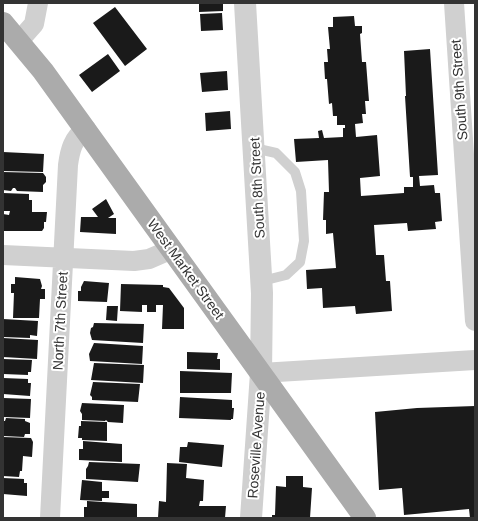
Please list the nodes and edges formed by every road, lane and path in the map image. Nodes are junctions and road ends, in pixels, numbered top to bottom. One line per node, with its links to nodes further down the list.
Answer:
1 (38, 3): 5 (street)
2 (245, 3): 7 (street, South 8th Street)
3 (454, 3): 12 (street, South 9th Street)
4 (3, 23): 5 (main road, West Market Street)
5 (19, 41): 6 (main road, West Market Street)
6 (86, 129): 8 (main road, West Market Street); 10 (street, North 7th Street)
7 (254, 148): 11 (street, South 8th Street); 11 (lane)
8 (172, 249): 10 (street); 14 (main road, West Market Street)
9 (3, 255): 10 (street)
10 (64, 258): 15 (street, North 7th Street)
11 (262, 281): 14 (street, South 8th Street)
12 (475, 321)
13 (475, 360): 14 (street)
14 (261, 373): 16 (street, Roseville Avenue); 17 (main road, West Market Street)
15 (50, 518)
16 (251, 518)
17 (365, 518)

